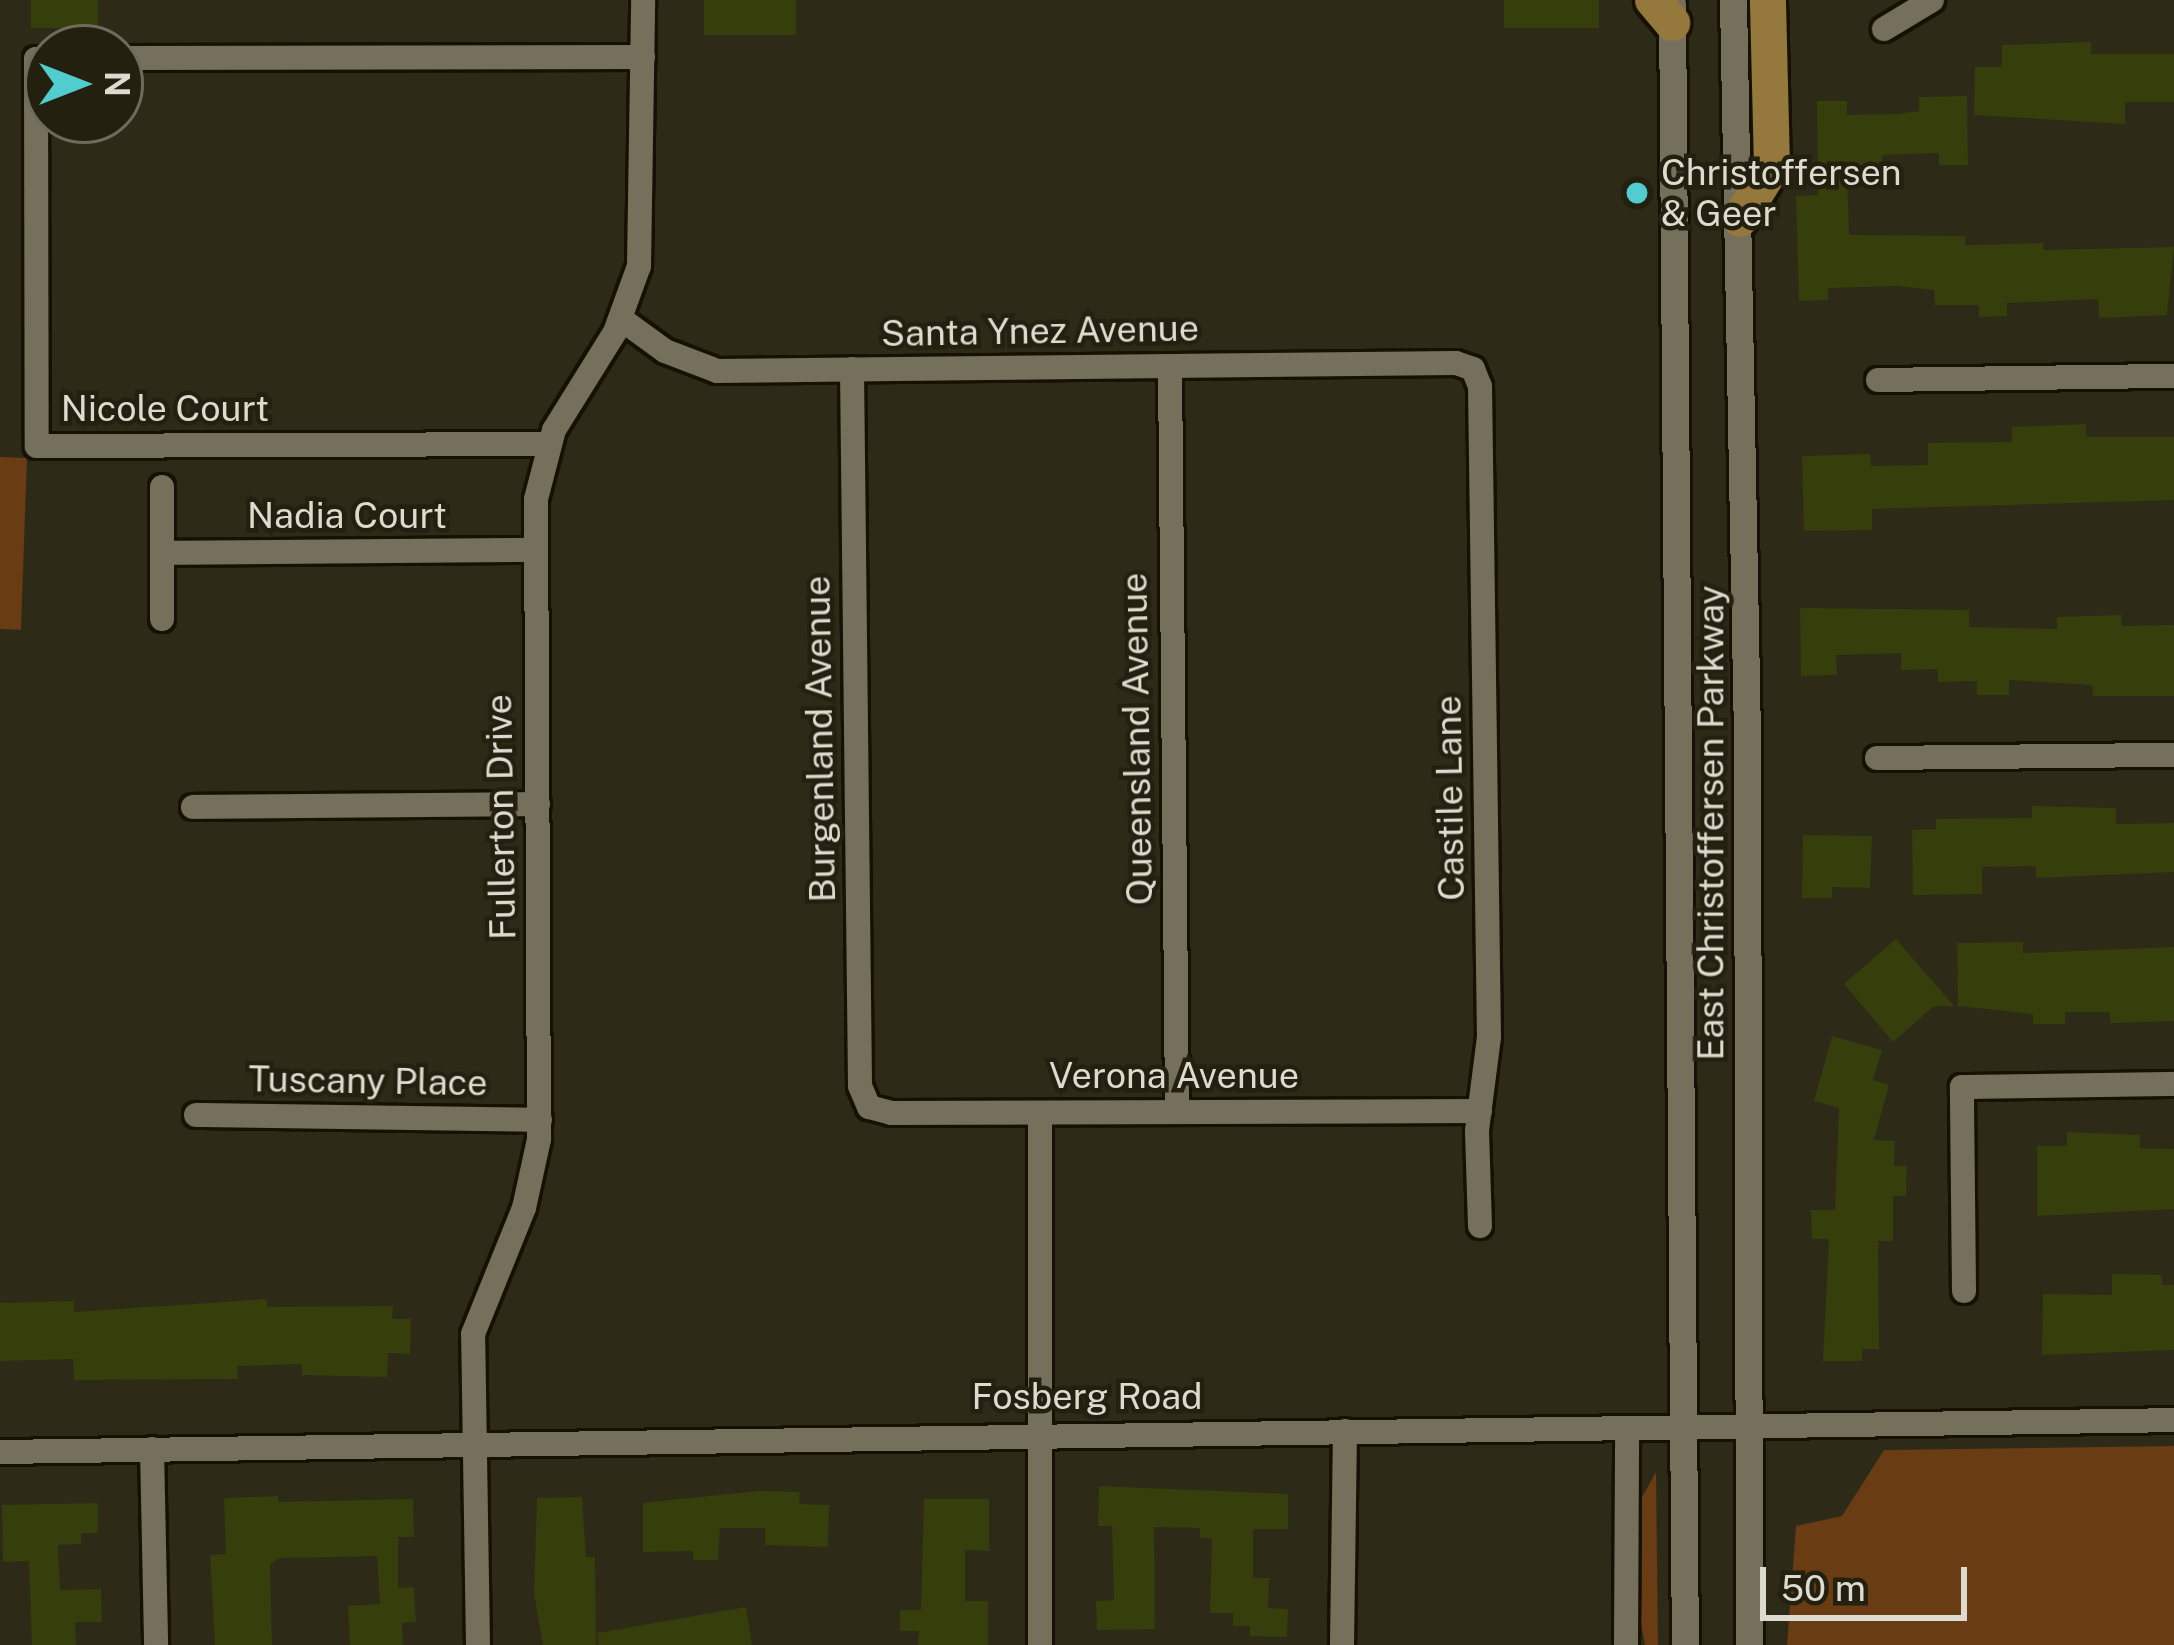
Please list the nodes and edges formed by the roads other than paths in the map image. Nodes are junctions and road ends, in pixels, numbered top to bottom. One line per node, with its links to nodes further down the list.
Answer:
1 (643, 0): 7 (street, Fullerton Drive)
2 (1733, 0): 10 (street, East Christoffersen Parkway)
3 (1768, 0): 10 (main road)
4 (1932, 0): 6 (street)
5 (1666, 8): 38 (street, East Christoffersen Parkway)
6 (1883, 29)
7 (644, 57): 8 (street); 11 (street, Fullerton Drive)
8 (144, 58)
9 (36, 144): 17 (street, Nicole Court)
10 (1740, 219): 36 (street, East Christoffersen Parkway)
11 (621, 319): 13 (street, Santa Ynez Avenue); 17 (street, Fullerton Drive)
12 (1170, 366): 13 (street, Santa Ynez Avenue); 14 (street, Santa Ynez Avenue); 29 (street, Queensland Avenue)
13 (853, 369): 27 (street, Burgenland Avenue)
14 (1473, 369): 28 (street, Castile Lane)
15 (2174, 376): 16 (street)
16 (1879, 380)
17 (548, 444): 19 (street, Fullerton Drive)
18 (163, 487): 20 (street)
19 (533, 550): 20 (street, Nadia Court); 24 (street, Fullerton Drive)
20 (162, 553): 21 (street)
21 (162, 619)
22 (2174, 755): 23 (street)
23 (1877, 758)
24 (538, 804): 25 (street); 32 (street, Fullerton Drive)
25 (193, 807)
26 (2174, 1084): 34 (street)
27 (869, 1107): 30 (street, Verona Avenue)
28 (1480, 1111): 29 (street, Verona Avenue); 33 (street, Castile Lane)
29 (1177, 1112): 30 (street, Verona Avenue)
30 (1040, 1113): 40 (street)
31 (196, 1115): 32 (street, Tuscany Place)
32 (540, 1120): 41 (street, Fullerton Drive)
33 (1480, 1226)
34 (1964, 1291)
35 (2174, 1420): 36 (street, Fosberg Road)
36 (1750, 1427): 38 (street, Fosberg Road); 50 (street, East Christoffersen Parkway)
37 (1627, 1428): 38 (street, Fosberg Road); 39 (street, Fosberg Road); 44 (street)
38 (1688, 1428): 49 (street, East Christoffersen Parkway)
39 (1345, 1431): 40 (street, Fosberg Road); 48 (street)
40 (1043, 1432): 41 (street, Fosberg Road); 47 (street)
41 (472, 1440): 42 (street, Fosberg Road); 46 (street, Fullerton Drive)
42 (152, 1449): 43 (street, Fosberg Road); 45 (street)
43 (0, 1452)
44 (1626, 1644)
45 (156, 1645)
46 (478, 1645)
47 (1040, 1645)
48 (1342, 1645)
49 (1685, 1645)
50 (1749, 1645)

